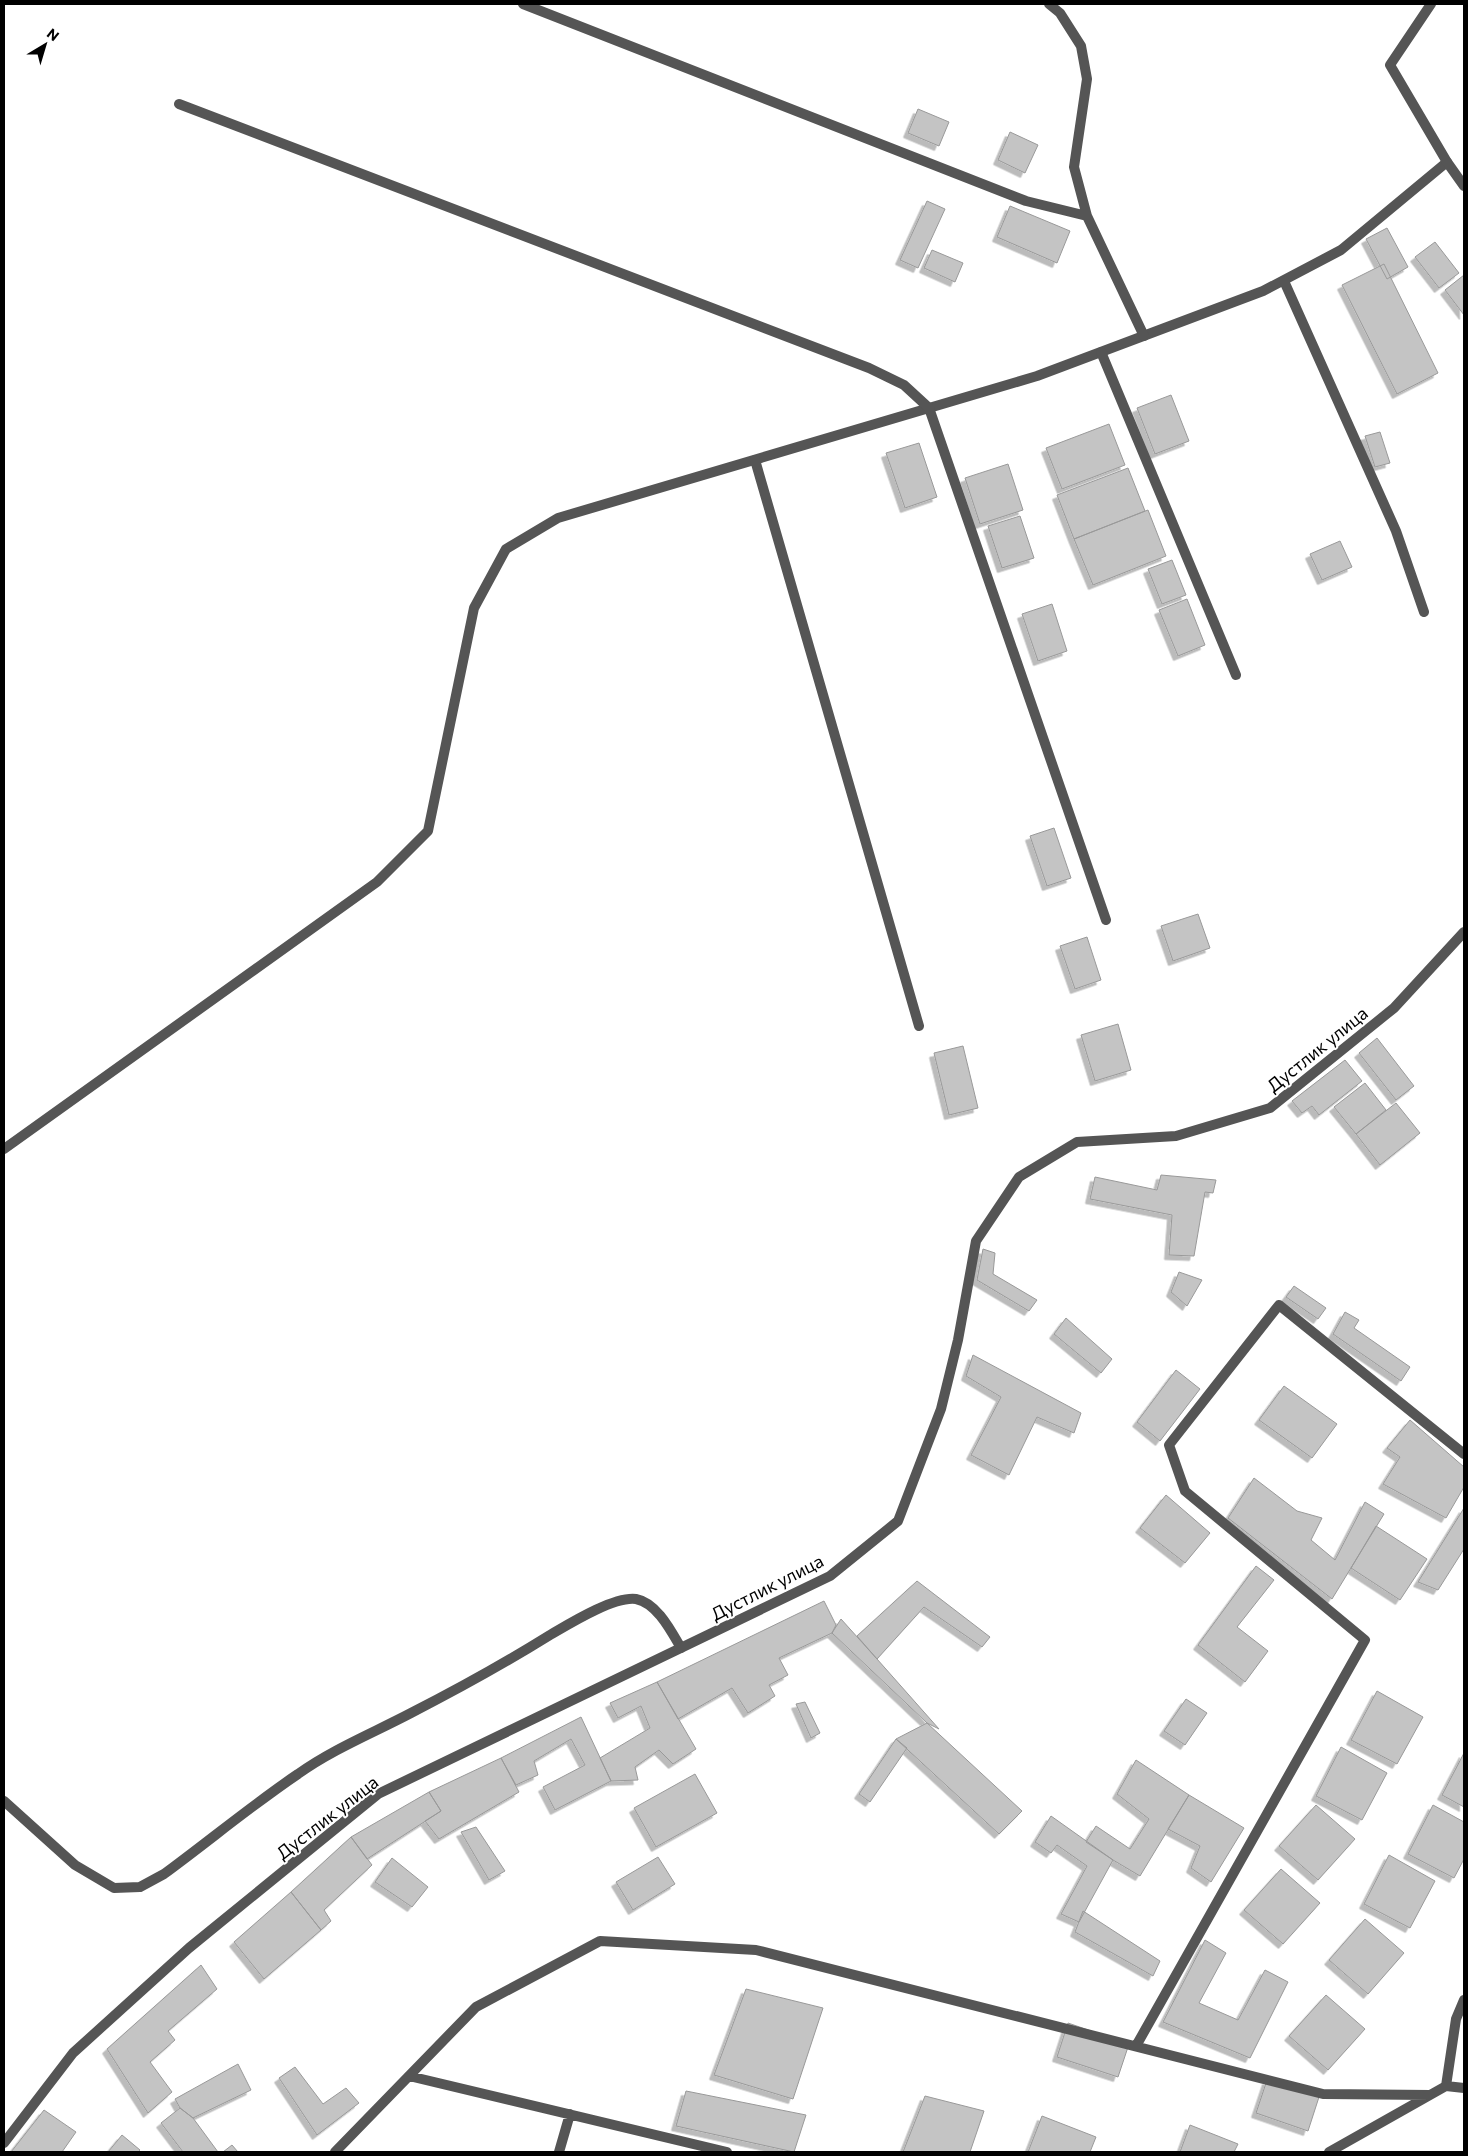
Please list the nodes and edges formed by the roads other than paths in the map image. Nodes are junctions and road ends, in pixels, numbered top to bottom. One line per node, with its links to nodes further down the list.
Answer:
1 (523, 4): 7 (street)
2 (1049, 4): 7 (street)
3 (1431, 4): 5 (street)
4 (179, 104): 11 (street)
5 (1447, 162): 6 (street); 8 (street)
6 (1464, 186)
7 (1087, 216): 9 (street)
8 (1284, 281): 9 (street); 13 (street)
9 (1144, 336): 10 (street)
10 (1102, 352): 11 (street); 14 (street)
11 (928, 408): 12 (street); 15 (street)
12 (755, 460): 17 (street); 18 (street)
13 (1424, 612)
14 (1236, 675)
15 (1106, 920)
16 (1464, 932): 20 (street, Дустлик улица)
17 (919, 1026)
18 (4, 1149)
19 (1464, 1454): 23 (street)
20 (681, 1648): 21 (street); 29 (street, Дустлик улица)
21 (4, 1801)
22 (1464, 2000): 25 (street)
23 (1136, 2046): 24 (street); 27 (street)
24 (409, 2076): 28 (street); 30 (street)
25 (1446, 2086): 26 (street); 27 (street)
26 (1464, 2088)
27 (1430, 2095): 33 (street)
28 (570, 2114): 31 (street); 32 (street)
29 (4, 2143)
30 (335, 2152)
31 (559, 2152)
32 (728, 2152)
33 (1329, 2152)

